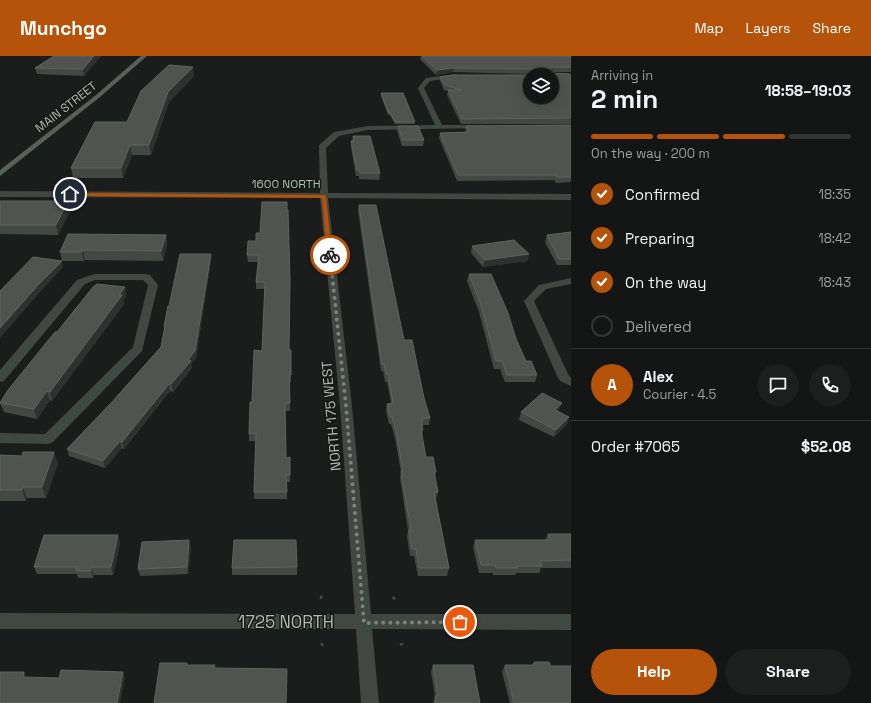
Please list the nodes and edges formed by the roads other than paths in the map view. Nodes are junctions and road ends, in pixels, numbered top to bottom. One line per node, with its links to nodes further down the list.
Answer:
1 (144, 56): 5 (main road, MAIN STREET)
2 (461, 76): 3 (street)
3 (439, 127): 4 (street); 7 (street, NORTH 175 WEST)
4 (494, 127)
5 (0, 174)
6 (0, 194): 7 (street, 1600 NORTH)
7 (324, 196): 8 (street, 1600 NORTH); 15 (street, NORTH 175 WEST)
8 (571, 196)
9 (571, 281): 11 (street)
10 (1, 374): 12 (street)
11 (571, 382)
12 (0, 438)
13 (0, 621): 15 (street, 1725 NORTH)
14 (571, 622): 15 (street, 1725 NORTH)
15 (364, 623): 16 (street, NORTH 175 WEST)
16 (370, 703)

